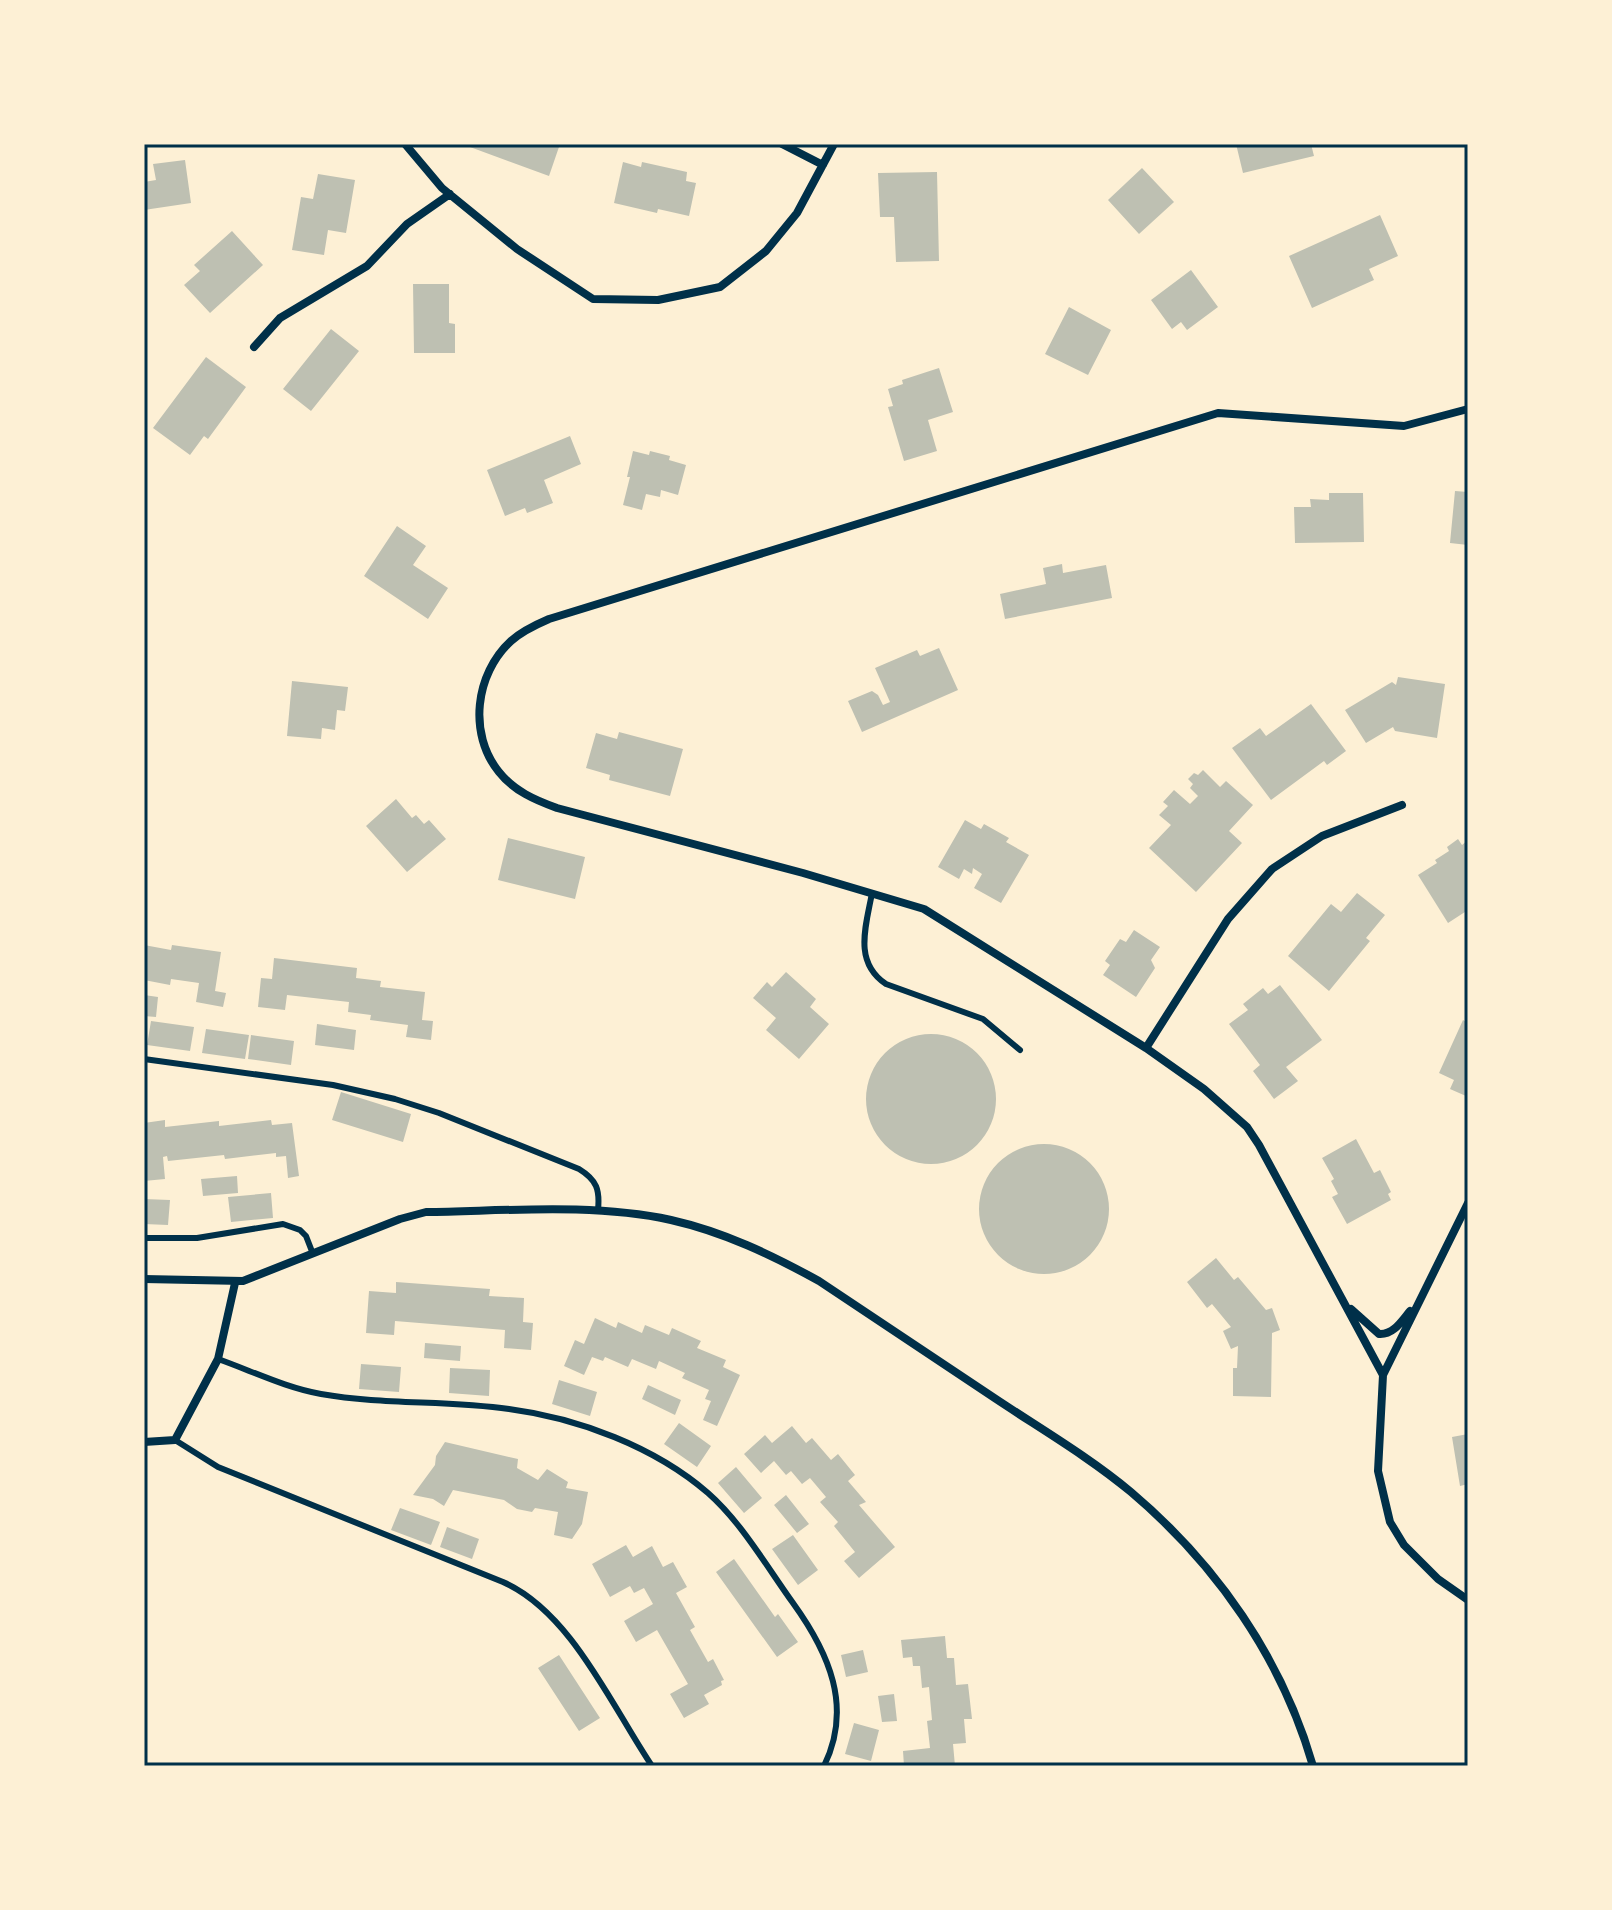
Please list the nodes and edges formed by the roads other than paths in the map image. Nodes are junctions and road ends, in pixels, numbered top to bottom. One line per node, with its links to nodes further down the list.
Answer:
1 (405, 144): 5 (street)
2 (782, 144): 4 (street)
3 (834, 144): 4 (street)
4 (823, 165): 5 (street)
5 (450, 194): 6 (street)
6 (254, 347)
7 (1468, 409): 9 (street)
8 (1402, 805): 10 (street)
9 (872, 893): 10 (street); 11 (lane)
10 (1146, 1048): 20 (street)
11 (1020, 1050)
12 (144, 1059): 14 (lane)
13 (1468, 1203): 19 (street)
14 (598, 1210): 16 (street); 28 (street)
15 (144, 1238): 16 (lane)
16 (313, 1254): 18 (street)
17 (144, 1279): 18 (street)
18 (235, 1283): 21 (street)
19 (1420, 1299): 20 (street); 22 (street)
20 (1343, 1300): 22 (street)
21 (218, 1359): 23 (street); 27 (lane)
22 (1383, 1375): 25 (street)
23 (175, 1440): 24 (street); 26 (lane)
24 (144, 1442)
25 (1468, 1600)
26 (652, 1766)
27 (824, 1766)
28 (1313, 1766)

